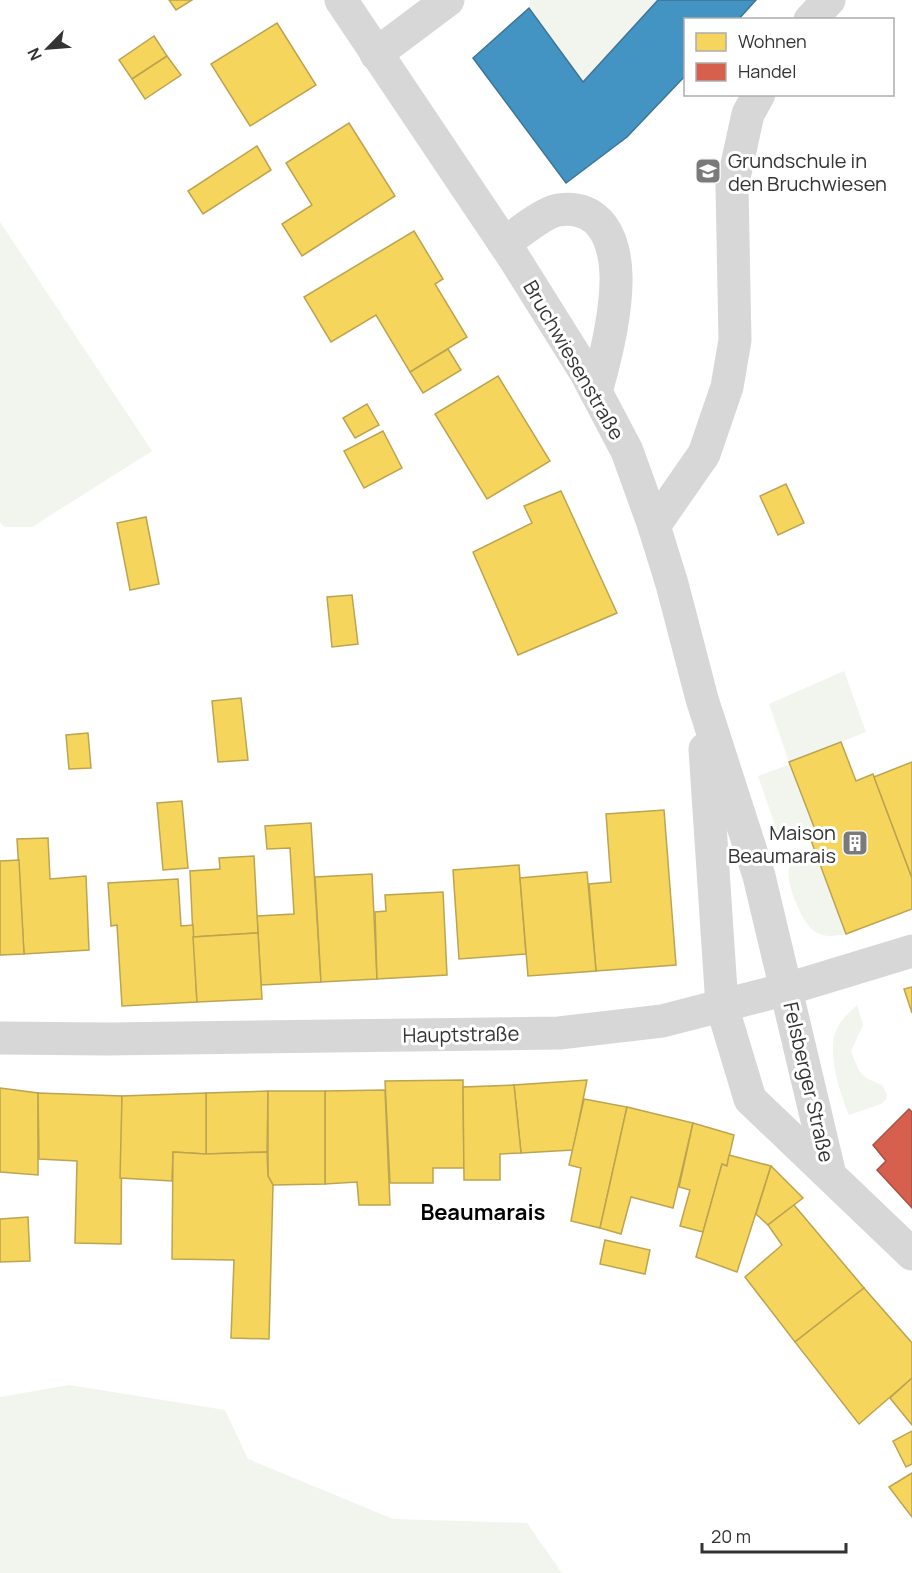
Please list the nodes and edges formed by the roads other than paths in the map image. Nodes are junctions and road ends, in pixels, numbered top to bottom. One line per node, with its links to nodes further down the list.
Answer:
1 (340, 0): 5 (street, Bruchwiesenstraße)
2 (448, 0): 5 (street)
3 (829, 0): 4 (street)
4 (812, 18)
5 (376, 54): 7 (street, Bruchwiesenstraße)
6 (758, 96): 9 (street)
7 (505, 244): 8 (street, Bruchwiesenstraße); 8 (street)
8 (596, 392): 9 (street, Bruchwiesenstraße)
9 (654, 526): 10 (street, Bruchwiesenstraße)
10 (702, 699): 12 (street, Bruchwiesenstraße); 13 (street, Bruchwiesenstraße)
11 (912, 951): 12 (street, Hauptstraße)
12 (787, 989): 13 (street, Hauptstraße); 15 (street, Felsberger Straße)
13 (722, 1006): 14 (street, Hauptstraße); 15 (street, Felsberger Straße)
14 (0, 1038)
15 (830, 1175): 16 (street, Felsberger Straße)
16 (912, 1254)

